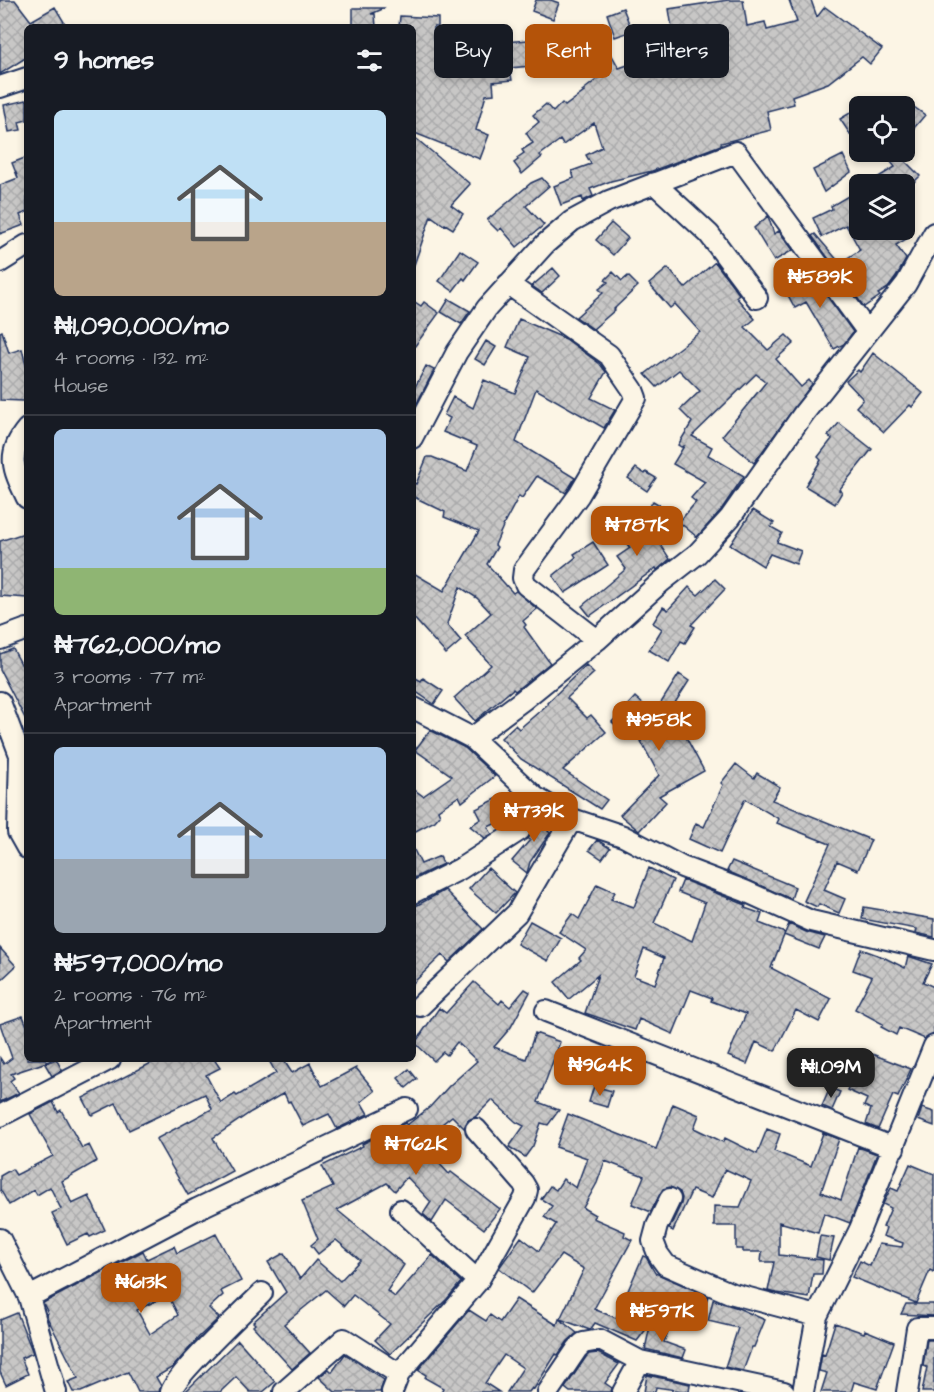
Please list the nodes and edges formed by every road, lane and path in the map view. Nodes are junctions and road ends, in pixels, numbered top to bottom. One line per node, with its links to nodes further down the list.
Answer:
1 (24, 79): 2 (street)
2 (0, 87)
3 (654, 183): 7 (street); 8 (street); 9 (street)
4 (934, 233): 9 (street)
5 (24, 247): 6 (street)
6 (0, 262)
7 (508, 284): 10 (street); 15 (street)
8 (757, 298)
9 (867, 331): 15 (street)
10 (416, 431)
11 (24, 433): 12 (street)
12 (24, 492)
13 (24, 630): 14 (street)
14 (0, 639)
15 (597, 640): 18 (street)
16 (0, 702): 21 (street)
17 (416, 709): 18 (street)
18 (472, 738): 19 (street)
19 (535, 797): 20 (street); 22 (street)
20 (572, 819): 23 (street); 24 (street)
21 (24, 843)
22 (416, 891)
23 (934, 950)
24 (420, 1006)
25 (546, 1011): 31 (street)
26 (934, 1046): 31 (street)
27 (104, 1062): 29 (street)
28 (407, 1109): 37 (street)
29 (0, 1116)
30 (476, 1129): 35 (street)
31 (894, 1148): 38 (street)
32 (670, 1199): 38 (street)
33 (401, 1210): 35 (street)
34 (0, 1239): 37 (street)
35 (478, 1281): 41 (street)
36 (262, 1293): 43 (street)
37 (29, 1297): 42 (street)
38 (817, 1316): 48 (street)
39 (934, 1328): 49 (street)
40 (640, 1361): 45 (street); 46 (street); 47 (street)
41 (395, 1383): 44 (street)
42 (50, 1390)
43 (171, 1392)
44 (284, 1392)
45 (548, 1392)
46 (623, 1392)
47 (784, 1392)
48 (803, 1392)
49 (907, 1392)

